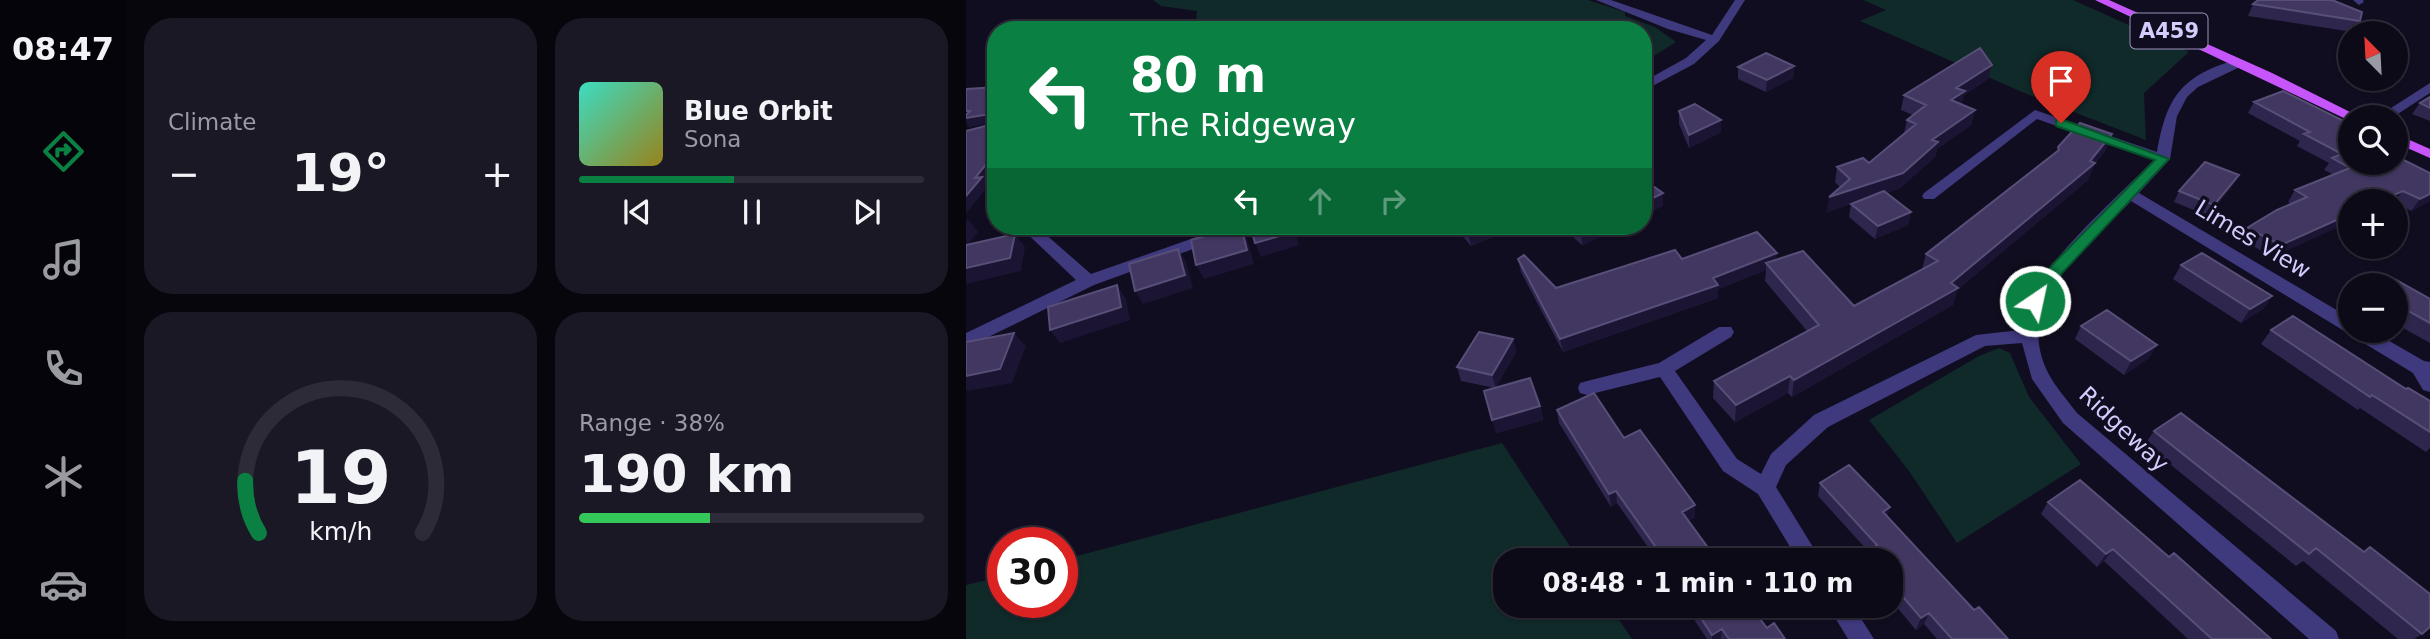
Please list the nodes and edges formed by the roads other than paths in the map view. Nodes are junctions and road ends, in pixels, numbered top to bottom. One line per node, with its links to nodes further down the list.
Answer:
1 (1601, 0): 4 (street)
2 (1740, 0): 4 (street)
3 (2100, 0): 5 (main road, A459)
4 (1715, 39): 6 (street)
5 (2238, 63): 9 (main road, A459); 12 (street)
6 (1652, 82)
7 (2430, 87): 8 (street)
8 (2402, 105)
9 (2338, 110)
10 (2408, 144): 11 (main road)
11 (2430, 154)
12 (2163, 159): 13 (street, Ridgeway); 14 (street)
13 (2130, 194): 18 (street, Limes View); 20 (street, Ridgeway)
14 (1929, 196)
15 (1037, 235): 17 (street)
16 (1218, 235): 17 (street)
17 (1088, 281): 21 (street)
18 (2338, 319)
19 (1725, 332): 23 (street)
20 (2028, 336): 27 (street); 31 (street, Ridgeway)
21 (966, 341)
22 (2379, 343): 24 (street)
23 (1664, 369): 26 (street); 27 (street)
24 (2425, 369): 25 (street)
25 (2430, 385)
26 (1587, 388)
27 (1765, 488): 28 (street)
28 (1802, 548)
29 (1848, 618): 30 (street)
30 (1862, 639)
31 (2327, 639)

